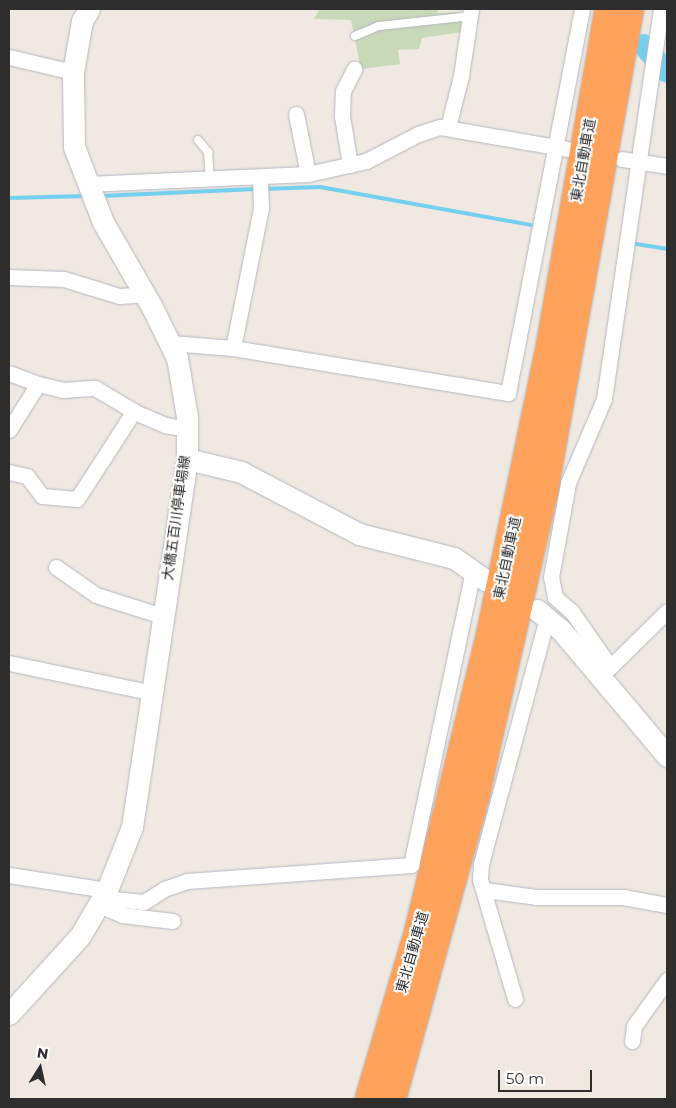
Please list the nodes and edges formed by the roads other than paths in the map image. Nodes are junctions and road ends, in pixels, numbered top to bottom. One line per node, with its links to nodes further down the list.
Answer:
1 (89, 9): 11 (main road, 大橋五百川停車場線)
2 (582, 9): 15 (street)
3 (609, 9): 53 (highway, 東北自動車道)
4 (630, 9): 54 (highway, 東北自動車道)
5 (661, 9): 8 (street)
6 (472, 12): 7 (lane); 13 (street)
7 (355, 36)
8 (659, 42): 17 (street)
9 (9, 57): 11 (street)
10 (354, 69): 18 (street)
11 (74, 72): 23 (main road, 大橋五百川停車場線)
12 (296, 114): 20 (street)
13 (448, 127): 15 (street); 18 (street)
14 (198, 140): 21 (lane)
15 (560, 148): 27 (street)
16 (622, 159): 17 (street)
17 (638, 161): 19 (street); 41 (street)
18 (350, 165): 20 (street)
19 (667, 166)
20 (308, 174): 22 (street)
21 (210, 180): 22 (street); 23 (street)
22 (261, 185): 27 (street)
23 (90, 192): 25 (main road, 大橋五百川停車場線)
24 (9, 278): 25 (street)
25 (145, 294): 26 (main road, 大橋五百川停車場線)
26 (171, 343): 27 (street); 31 (main road, 大橋五百川停車場線)
27 (233, 348)
28 (9, 373): 29 (street)
29 (38, 384): 30 (street); 32 (street)
30 (134, 411): 31 (street); 34 (street)
31 (188, 429): 33 (main road, 大橋五百川停車場線)
32 (9, 430)
33 (187, 459): 36 (main road); 39 (main road, 大橋五百川停車場線)
34 (9, 472)
35 (56, 567): 39 (street)
36 (479, 575): 46 (street)
37 (667, 611): 41 (street)
38 (542, 614): 41 (main road); 45 (street)
39 (162, 616): 42 (main road, 大橋五百川停車場線)
40 (9, 663): 42 (street)
41 (605, 671): 43 (main road)
42 (154, 693): 46 (main road, 大橋五百川停車場線)
43 (667, 756)
44 (9, 875): 46 (street)
45 (485, 890): 47 (street); 50 (street)
46 (103, 898): 48 (street); 51 (main road, 大橋五百川停車場線)
47 (667, 905)
48 (173, 921)
49 (667, 980): 52 (street)
50 (515, 999)
51 (9, 1014)
52 (632, 1041)
53 (370, 1099)
54 (392, 1099)

